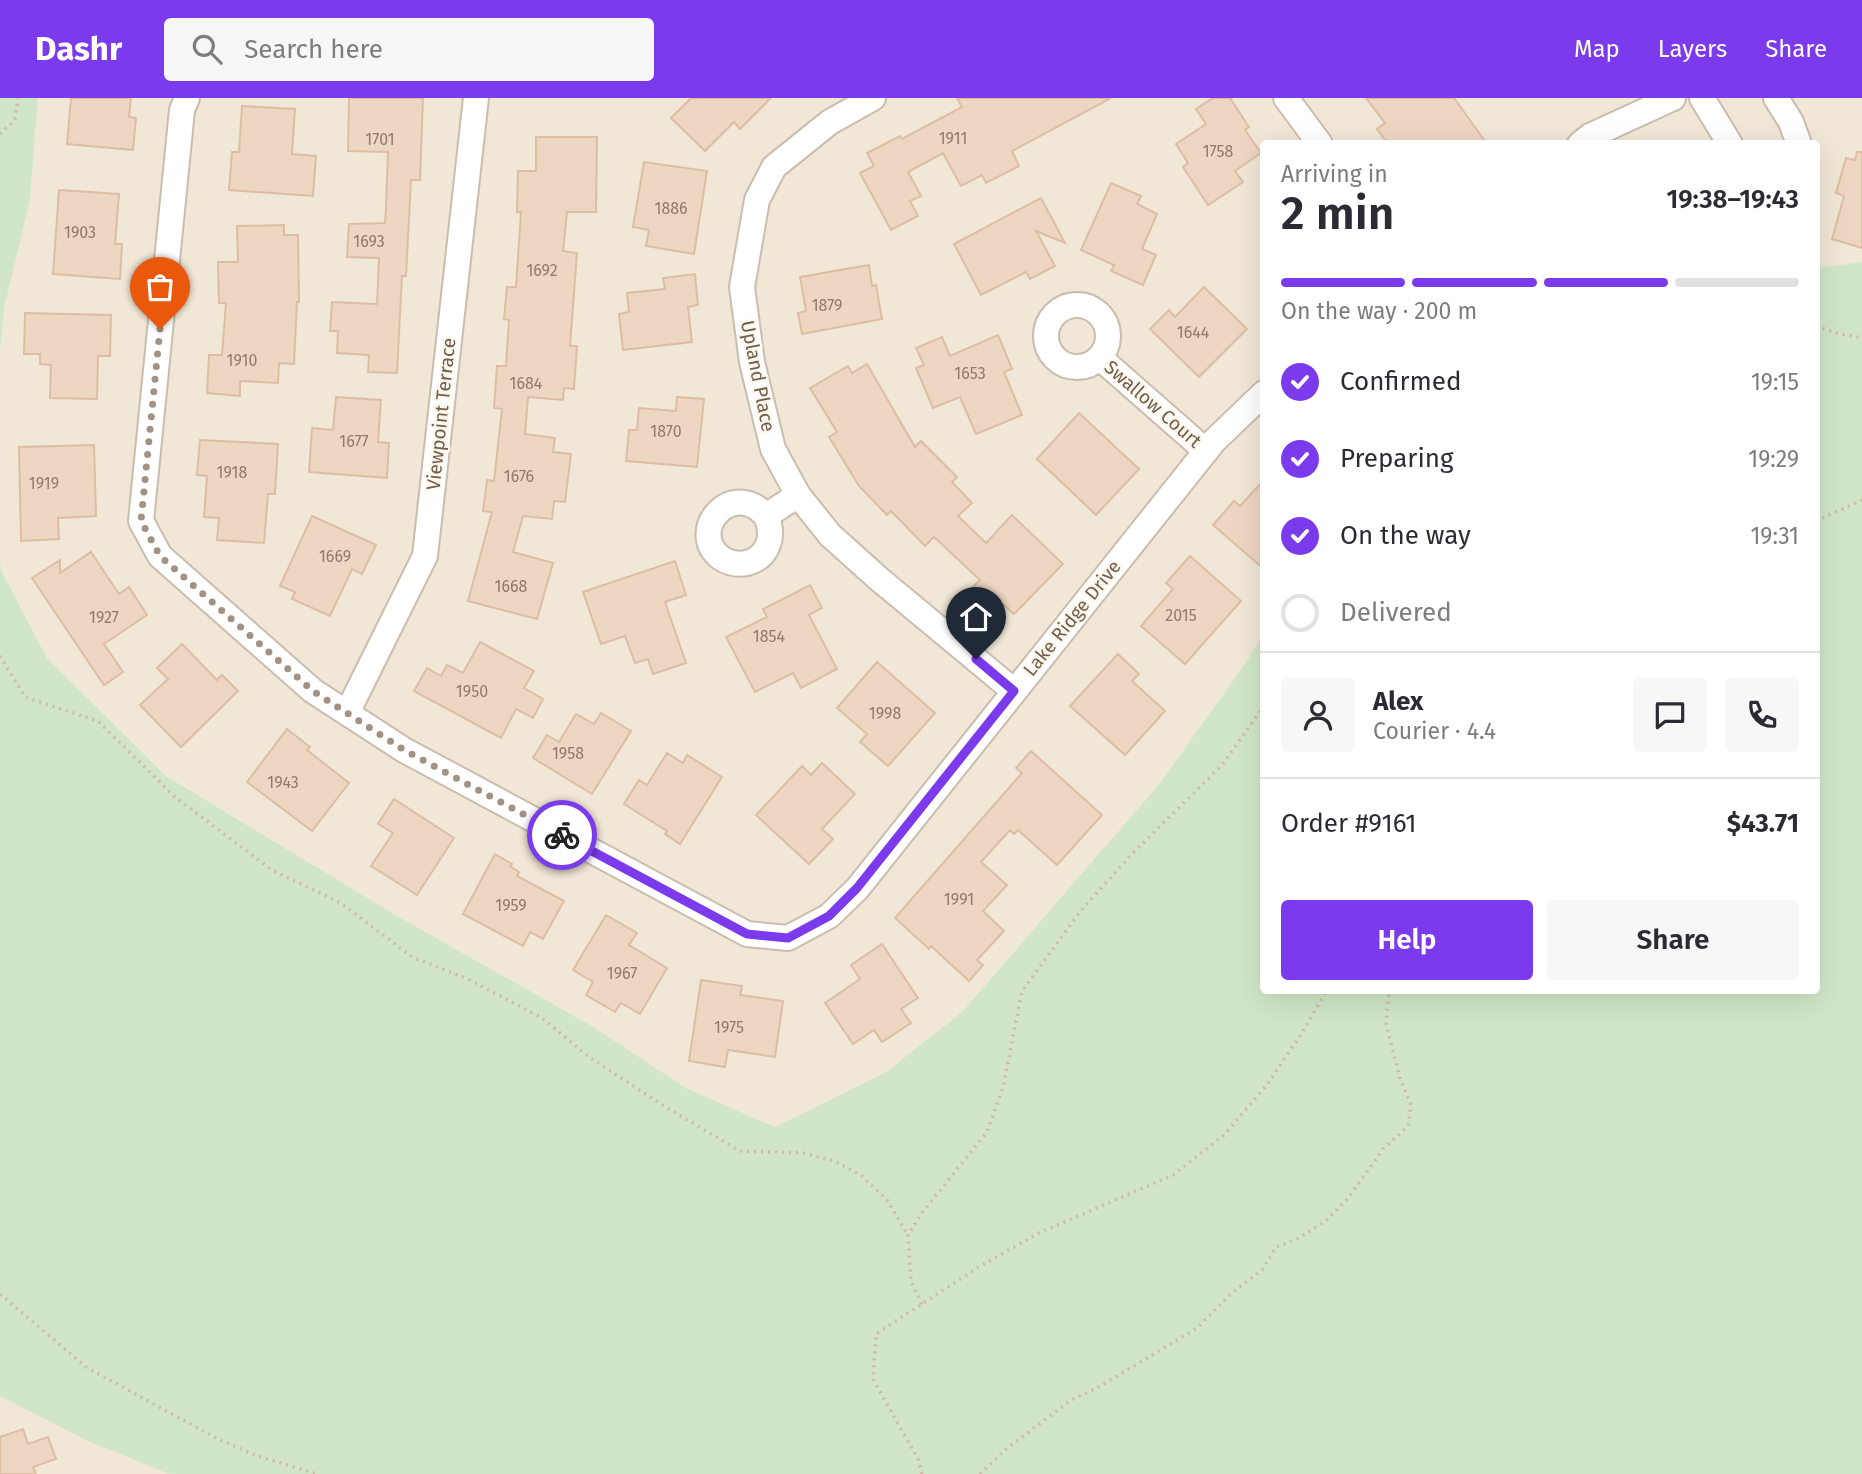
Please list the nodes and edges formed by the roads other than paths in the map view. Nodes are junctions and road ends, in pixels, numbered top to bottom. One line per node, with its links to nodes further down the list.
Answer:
1 (187, 98): 18 (street, Lake Ridge Drive)
2 (476, 98): 18 (street, Viewpoint Terrace)
3 (873, 98): 15 (street, Upland Place)
4 (1286, 98): 8 (street)
5 (1673, 98): 9 (street)
6 (1702, 98): 10 (street)
7 (1776, 98): 11 (street)
8 (1317, 140)
9 (1585, 140)
10 (1728, 140)
11 (1798, 140)
12 (1100, 358): 14 (street, Swallow Court)
13 (1260, 397): 14 (street, Lake Ridge Drive)
14 (1206, 451): 17 (street, Lake Ridge Drive)
15 (798, 495): 16 (street); 17 (street, Upland Place)
16 (766, 516)
17 (1014, 691): 18 (street, Lake Ridge Drive)
18 (347, 713)

